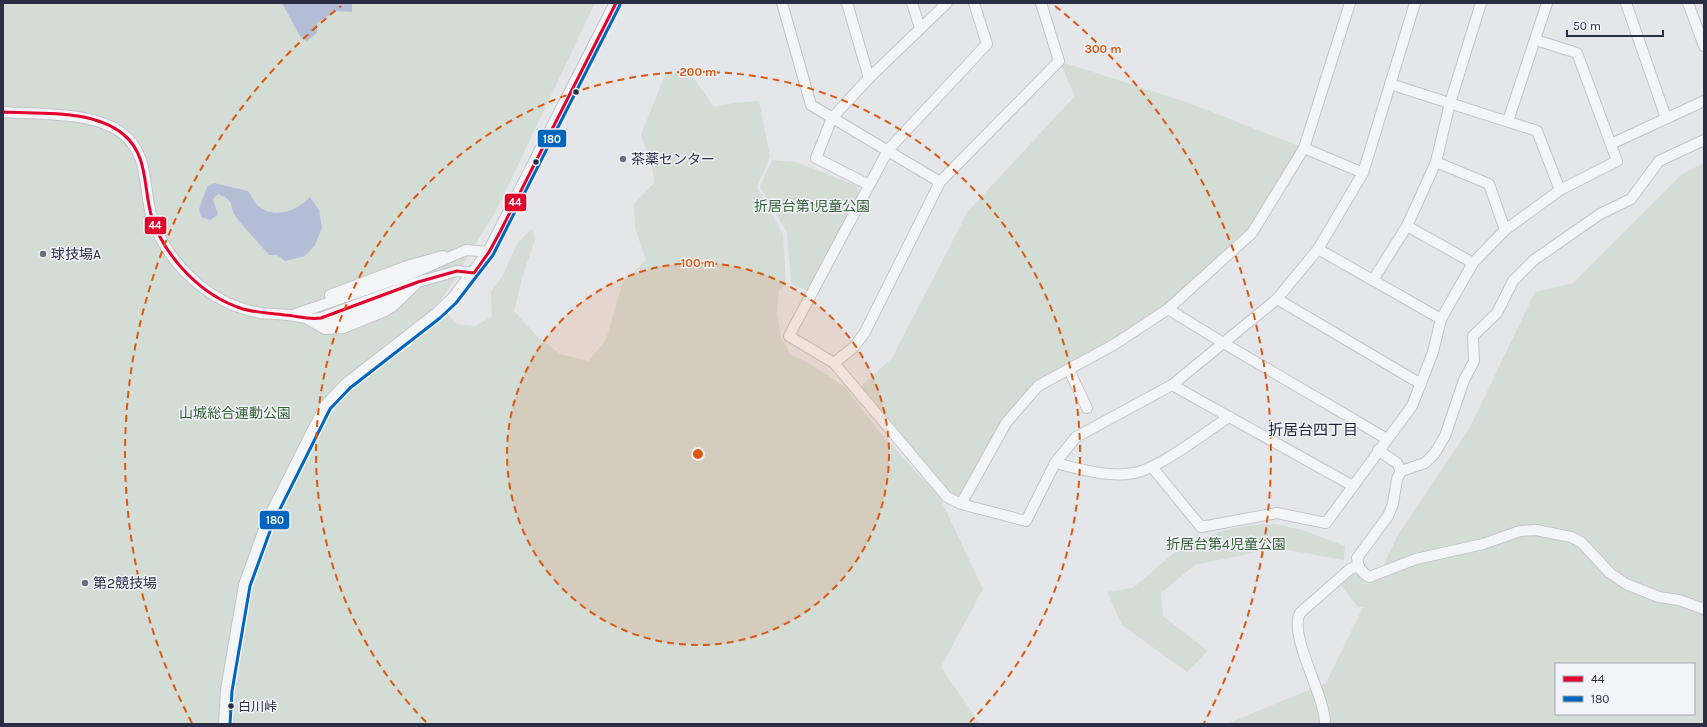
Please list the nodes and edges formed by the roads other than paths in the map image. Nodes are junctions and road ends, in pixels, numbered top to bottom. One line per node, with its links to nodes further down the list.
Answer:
1 (616, 3): 37 (street)
2 (782, 3): 22 (street)
3 (847, 3): 17 (street)
4 (912, 3): 14 (street)
5 (947, 3): 14 (street)
6 (974, 3): 28 (street)
7 (1041, 3): 31 (street)
8 (1350, 3): 27 (street)
9 (1415, 3): 18 (street)
10 (1481, 3): 20 (street)
11 (1547, 3): 15 (street)
12 (1626, 3): 23 (street)
13 (1688, 3): 16 (street)
14 (920, 28): 17 (street)
15 (1536, 40): 24 (street); 26 (street)
16 (1704, 46)
17 (869, 78): 22 (street)
18 (1390, 84): 20 (street); 30 (street)
19 (1704, 101): 23 (street)
20 (1450, 103): 24 (street); 29 (street)
21 (3, 112): 44 (street)
22 (832, 118): 28 (street); 32 (street)
23 (1666, 118): 26 (street)
24 (1508, 121): 33 (street)
25 (1704, 140): 58 (street)
26 (1610, 144): 33 (street)
27 (1304, 148): 30 (street); 43 (street)
28 (888, 150): 31 (street); 32 (street)
29 (1436, 162): 34 (street); 35 (street)
30 (1363, 173): 36 (street)
31 (940, 182): 48 (street)
32 (869, 186): 48 (street)
33 (1560, 190): 35 (street)
34 (1407, 226): 38 (street); 40 (street)
35 (1505, 230): 38 (street)
36 (1318, 249): 40 (street); 42 (street)
37 (489, 252): 39 (street); 44 (street)
38 (1473, 263): 45 (street)
39 (474, 273): 41 (street); 63 (street)
40 (1373, 280): 45 (street)
41 (418, 282): 46 (street); 46 (street)
42 (1277, 299): 47 (street); 50 (street)
43 (1168, 309): 47 (street); 49 (street)
44 (293, 315): 46 (street)
45 (1441, 319): 50 (street)
46 (313, 323)
47 (1224, 344): 51 (street); 54 (street)
48 (834, 363): 60 (street)
49 (1069, 370): 52 (street); 60 (street)
50 (1421, 384): 54 (street)
51 (1172, 385): 53 (street); 56 (street)
52 (1087, 408)
53 (1230, 417): 57 (street); 59 (street)
54 (1387, 439): 55 (street)
55 (1378, 450): 58 (street); 59 (street)
56 (1055, 463): 57 (street); 60 (street)
57 (1152, 467): 59 (street)
58 (1401, 471): 61 (street)
59 (1352, 486)
60 (961, 504)
61 (1358, 566): 62 (street); 64 (street)
62 (1704, 609)
63 (225, 724)
64 (1325, 724)

